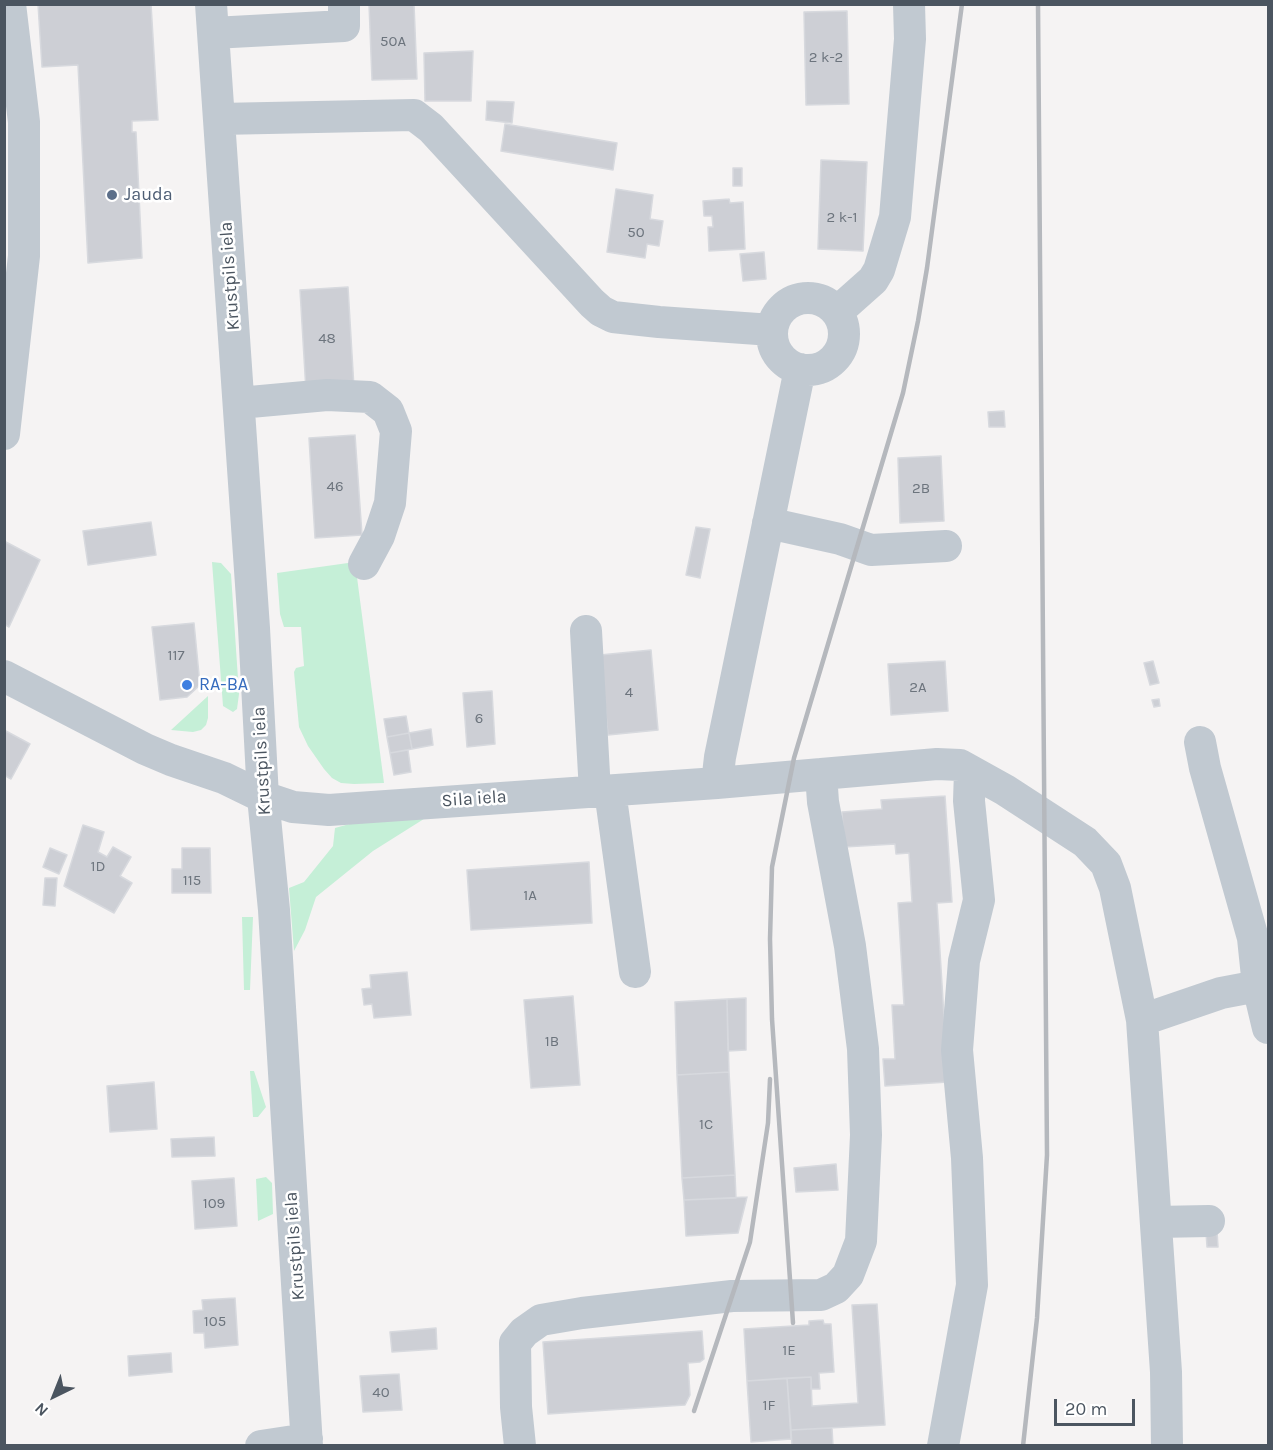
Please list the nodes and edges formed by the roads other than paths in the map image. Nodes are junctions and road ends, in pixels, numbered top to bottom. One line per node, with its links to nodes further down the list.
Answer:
1 (10, 4): 6 (street)
2 (344, 4): 4 (street)
3 (909, 4): 7 (street)
4 (212, 19): 5 (street, Krustpils iela)
5 (219, 119): 8 (street); 10 (street, Krustpils iela)
6 (14, 143): 11 (street)
7 (837, 312): 8 (street); 9 (street)
8 (772, 330): 9 (street)
9 (800, 369): 12 (street)
10 (238, 403): 14 (street); 22 (street, Krustpils iela)
11 (4, 434)
12 (768, 523): 13 (street); 20 (street)
13 (946, 546)
14 (364, 564)
15 (586, 632): 21 (street)
16 (4, 676): 22 (street, Sila iela)
17 (1200, 742): 24 (street)
18 (970, 771): 19 (street, Sila iela); 25 (street, Sila iela); 32 (street)
19 (820, 774): 20 (street, Sila iela); 31 (street)
20 (717, 783): 21 (street, Sila iela)
21 (602, 791): 22 (street, Sila iela); 23 (street)
22 (262, 797): 29 (street, Krustpils iela)
23 (635, 972)
24 (1258, 986): 25 (street); 26 (street)
25 (1142, 1020): 28 (street, Sila iela)
26 (1269, 1028)
27 (1209, 1221): 28 (street)
28 (1156, 1222): 33 (street, Sila iela)
29 (307, 1442): 30 (street)
30 (261, 1446)
31 (520, 1446)
32 (943, 1446)
33 (1167, 1446)

